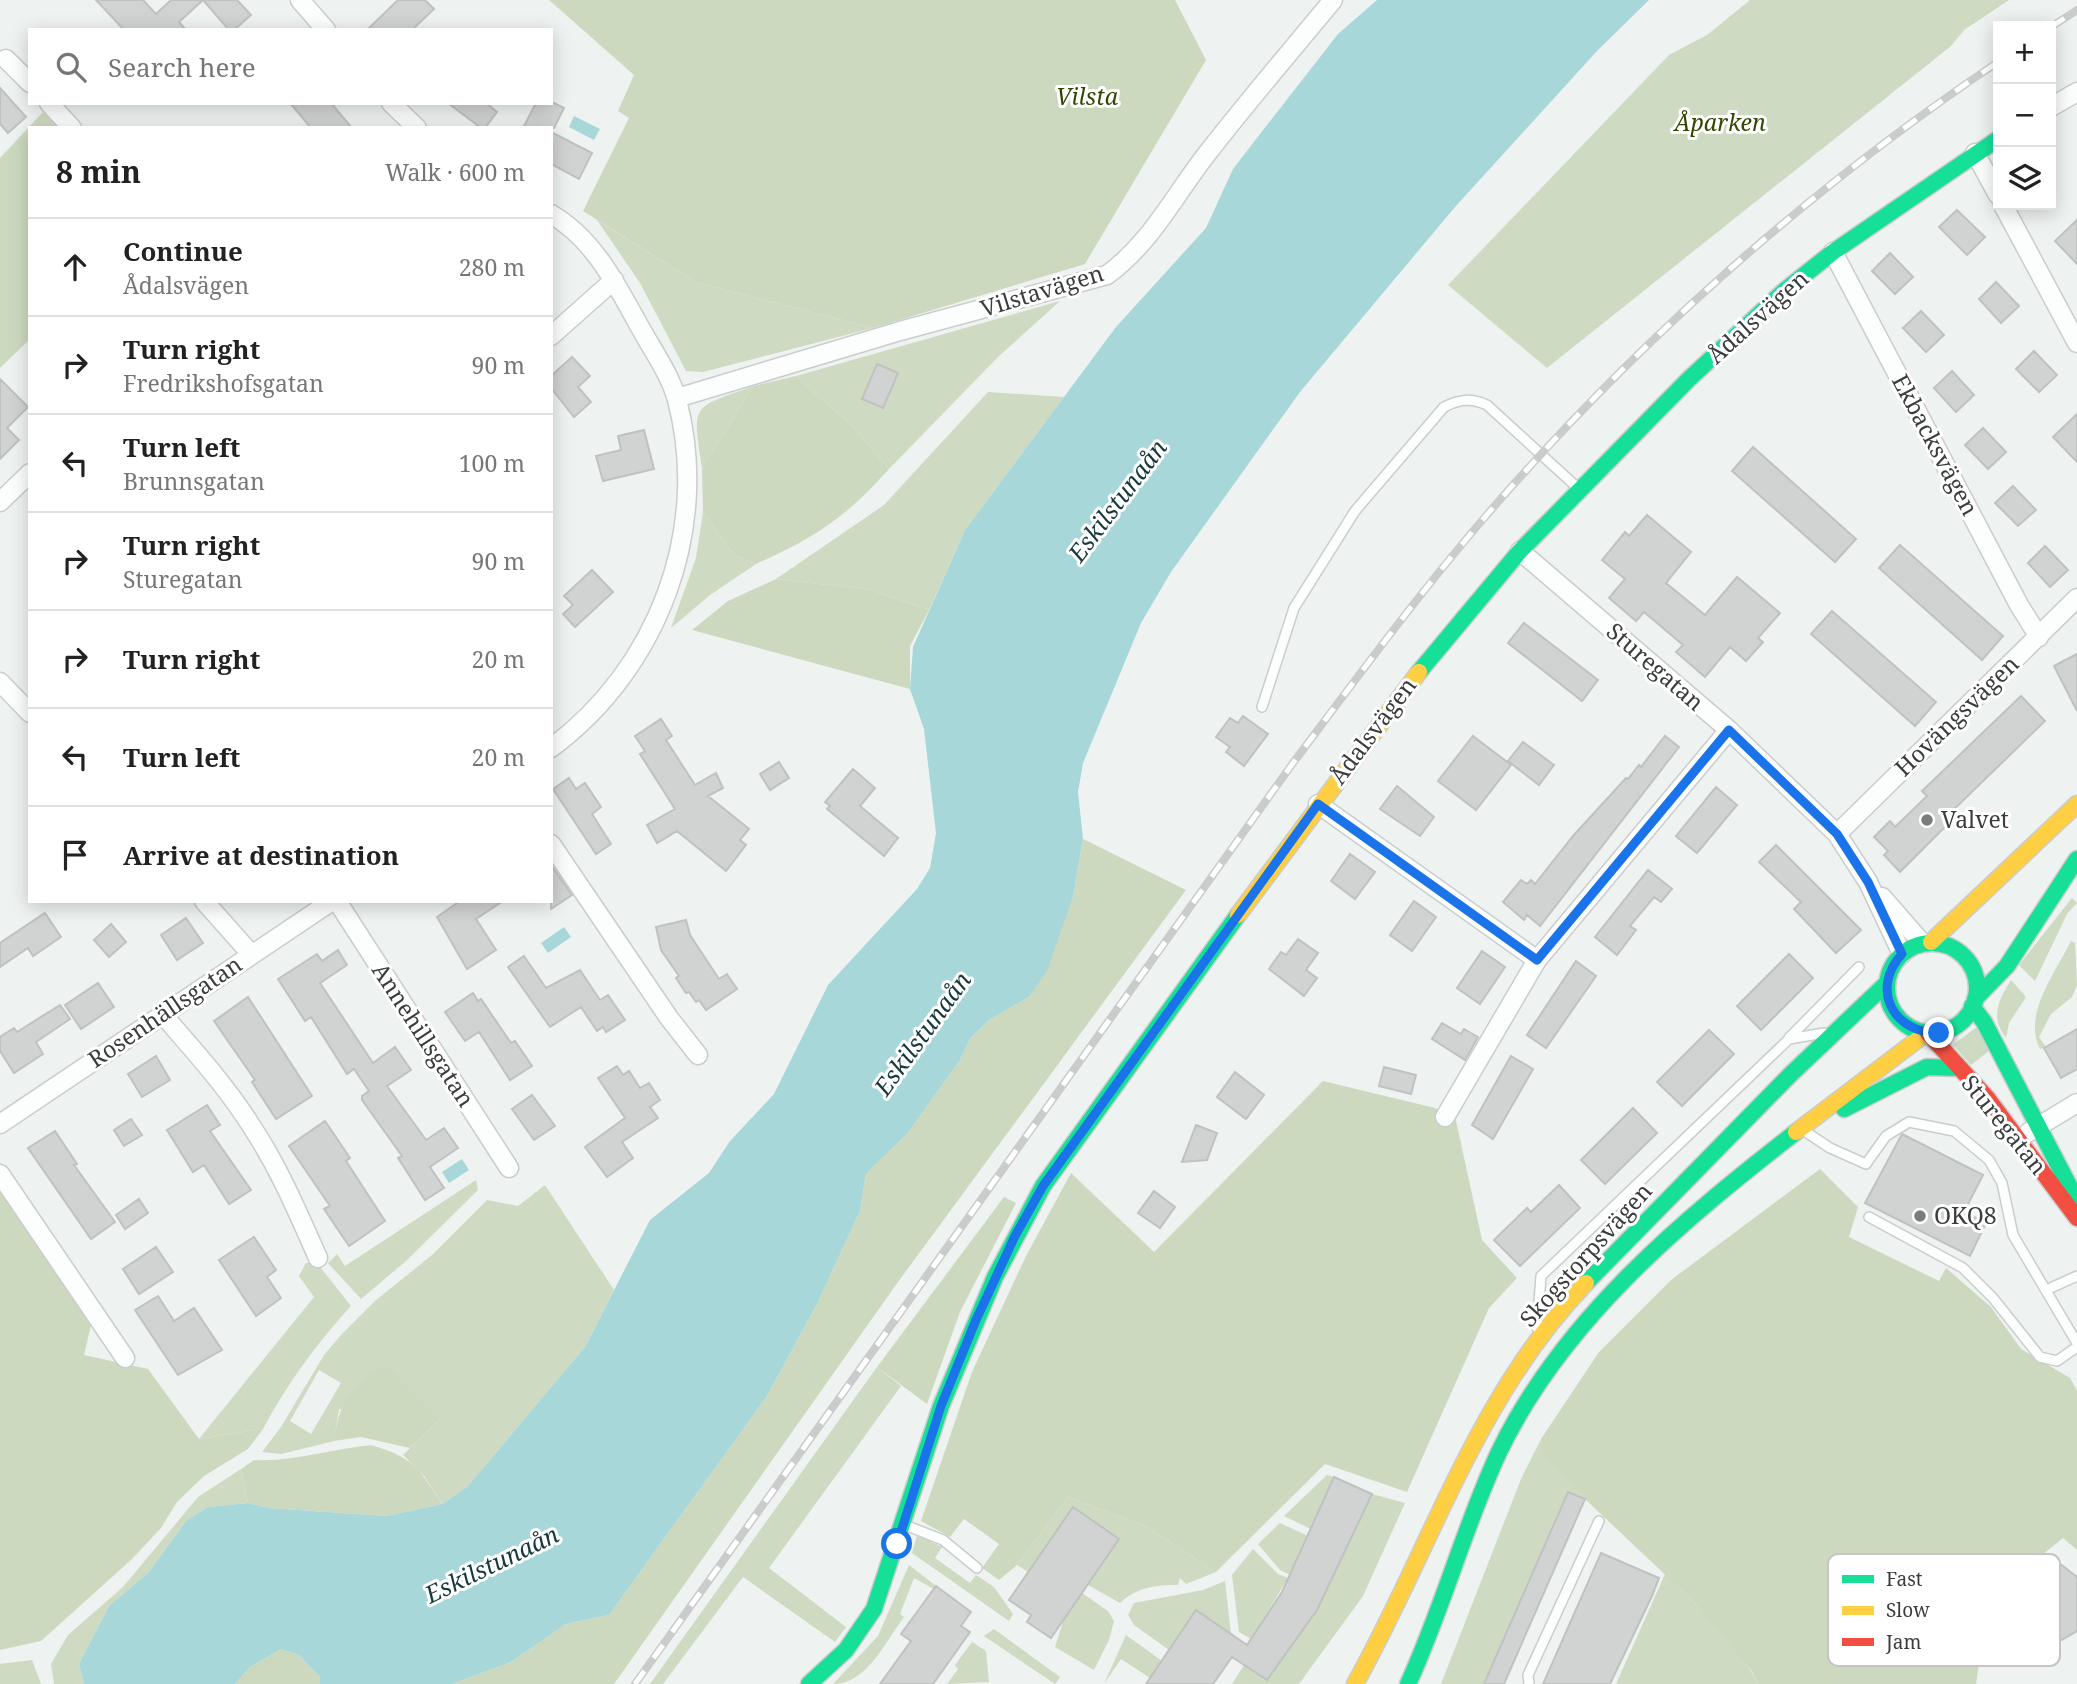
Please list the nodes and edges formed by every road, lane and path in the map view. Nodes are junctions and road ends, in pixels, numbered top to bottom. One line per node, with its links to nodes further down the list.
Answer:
1 (300, 0): 3 (street)
2 (1333, 0): 21 (street, Vilstavägen)
3 (324, 28)
4 (6, 59): 5 (street)
5 (28, 81)
6 (2077, 92): 7 (street)
7 (2056, 104)
8 (51, 105): 11 (street)
9 (392, 105): 10 (street)
10 (405, 125)
11 (70, 126)
12 (1993, 141): 13 (main road, Ådalsvägen)
13 (1975, 153): 14 (street); 17 (main road, Ådalsvägen)
14 (1993, 186)
15 (2006, 210): 20 (street)
16 (553, 215): 18 (street)
17 (1833, 252): 23 (main road, Ådalsvägen); 27 (street, Ekbacksvägen)
18 (614, 281): 19 (street); 21 (street)
19 (553, 334)
20 (2077, 343)
21 (677, 398): 32 (street)
22 (28, 475): 24 (street)
23 (1580, 491): 25 (main road, Ådalsvägen); 29 (lane)
24 (0, 502)
25 (1520, 551): 31 (street, Sturegatan); 33 (main road, Ådalsvägen)
26 (2077, 598): 27 (street, Hovängsvägen)
27 (2039, 638): 35 (street, Hovängsvägen)
28 (0, 682): 30 (street)
29 (1262, 707)
30 (28, 711)
31 (1729, 730): 35 (street, Sturegatan); 45 (street)
32 (553, 746)
33 (1318, 804): 45 (street); 73 (main road, Ådalsvägen)
34 (2077, 804): 42 (main road)
35 (1837, 834): 38 (street, Sturegatan)
36 (553, 847): 53 (street)
37 (2077, 859): 48 (main road)
38 (1868, 882): 42 (street, Sturegatan); 44 (street, Sturegatan)
39 (206, 903): 43 (street)
40 (329, 903): 43 (street, Rosenhällsgatan)
41 (338, 903): 61 (street, Annehillsgatan)
42 (1926, 943): 44 (main road); 48 (main road)
43 (251, 954): 49 (street, Rosenhällsgatan)
44 (1902, 954): 47 (main road)
45 (1537, 960): 56 (street)
46 (1859, 967): 52 (lane)
47 (1886, 985): 50 (main road, Skogstorpsvägen); 51 (main road)
48 (1974, 1003): 51 (main road); 58 (main road, Sturegatan)
49 (164, 1016): 57 (street, Rosenhällsgatan); 66 (street)
50 (1839, 1031): 52 (lane); 69 (main road, Skogstorpsvägen)
51 (1926, 1033): 54 (main road, Sturegatan); 59 (main road, Skogstorpsvägen)
52 (1788, 1039): 69 (lane)
53 (698, 1055)
54 (1958, 1068): 59 (main road); 60 (main road, Sturegatan)
55 (2077, 1103): 58 (street)
56 (1445, 1117)
57 (1, 1122)
58 (2039, 1125): 60 (street); 63 (main road, Sturegatan)
59 (1801, 1129): 68 (lane); 77 (main road, Skogstorpsvägen)
60 (2020, 1140): 65 (main road, Sturegatan)
61 (509, 1168)
62 (0, 1174): 71 (street)
63 (2077, 1201)
64 (1869, 1217): 70 (lane)
65 (2077, 1217)
66 (318, 1258)
67 (2077, 1276): 68 (lane)
68 (2046, 1290): 70 (lane)
69 (1536, 1344): 76 (main road, Skogstorpsvägen)
70 (2077, 1345)
71 (125, 1358)
72 (1599, 1521): 78 (lane)
73 (904, 1524): 74 (lane); 75 (main road, Ådalsvägen)
74 (977, 1568)
75 (809, 1684)
76 (1355, 1684)
77 (1408, 1684)
78 (1529, 1684)

